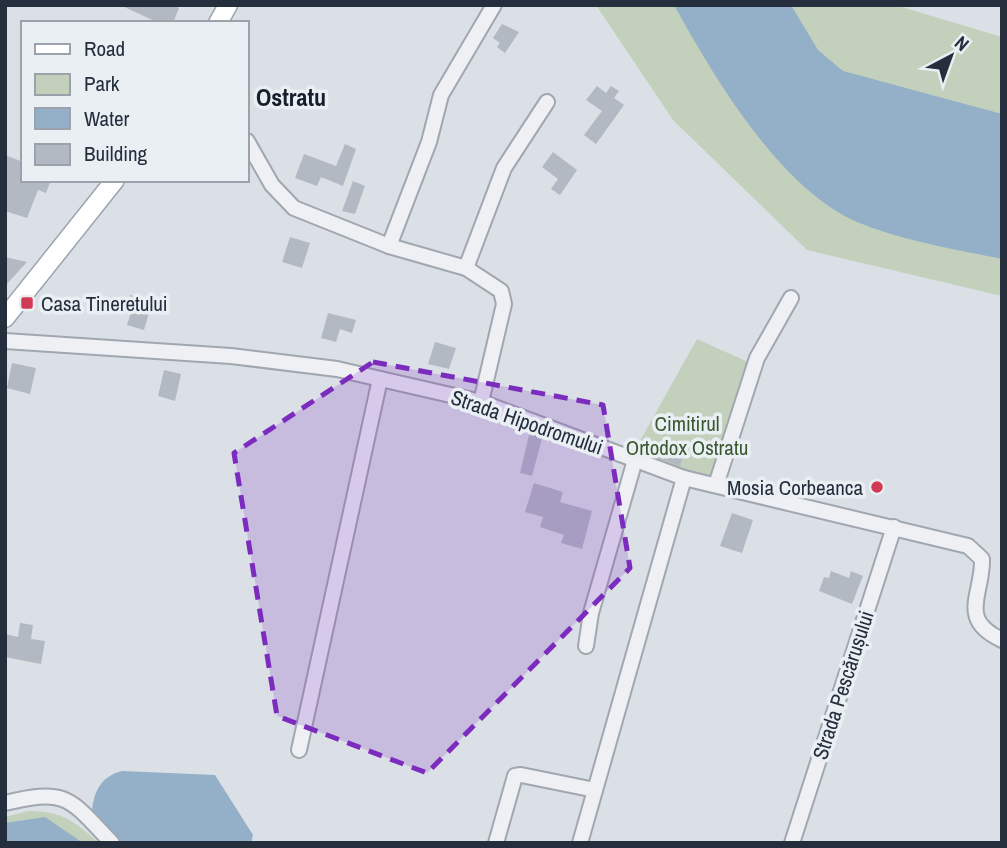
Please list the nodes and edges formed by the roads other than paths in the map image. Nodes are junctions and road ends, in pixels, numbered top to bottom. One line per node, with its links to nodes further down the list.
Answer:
1 (228, 5): 3 (main road)
2 (494, 5): 7 (street)
3 (219, 21)
4 (547, 102): 8 (street)
5 (248, 143): 7 (street)
6 (113, 182): 10 (main road)
7 (389, 246): 8 (street)
8 (466, 268): 13 (street)
9 (791, 298): 16 (street)
10 (5, 318)
11 (5, 341): 12 (street, Strada Hipodromului)
12 (380, 379): 13 (street, Strada Hipodromului); 20 (street)
13 (481, 402): 14 (street, Strada Hipodromului)
14 (635, 460): 15 (street, Strada Hipodromului); 19 (street)
15 (684, 478): 16 (street, Strada Hipodromului); 21 (street)
16 (716, 485): 17 (street, Strada Hipodromului)
17 (894, 527): 18 (street, Strada Hipodromului); 26 (street, Strada Pescărușului)
18 (1002, 640)
19 (586, 646)
20 (299, 750)
21 (595, 790): 24 (street); 25 (street)
22 (5, 803): 23 (street)
23 (112, 843)
24 (496, 843)
25 (580, 843)
26 (792, 843)

